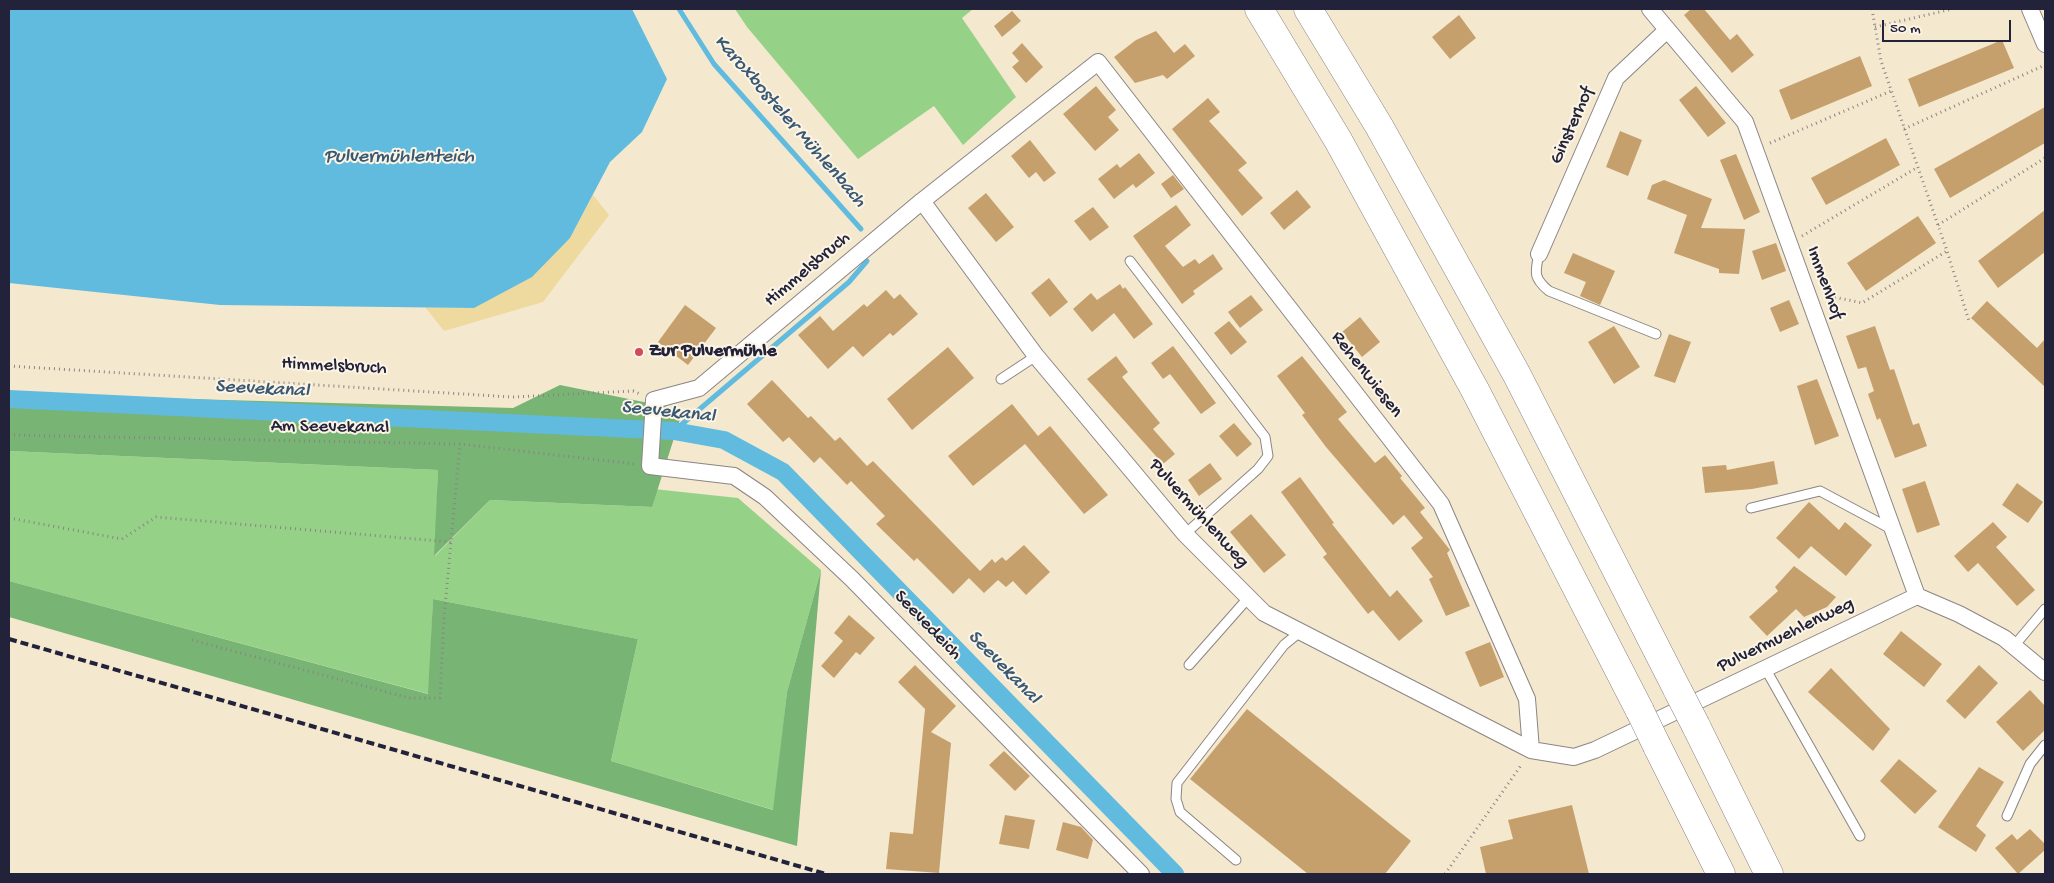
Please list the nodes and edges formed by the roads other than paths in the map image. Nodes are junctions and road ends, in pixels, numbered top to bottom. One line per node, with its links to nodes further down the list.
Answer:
1 (1259, 9): 32 (highway, bridge)
2 (1308, 9): 33 (highway, bridge)
3 (1650, 9): 5 (street, Immenhof)
4 (2030, 9): 6 (street)
5 (1667, 30): 9 (street, Ginsterhof); 16 (street, Immenhof)
6 (2045, 44)
7 (1098, 62): 8 (street, Himmelsbruch); 27 (street, Rehenwiesen)
8 (922, 201): 12 (street, Pulvermühlenweg); 14 (street, Himmelsbruch)
9 (1539, 254): 11 (lane)
10 (1130, 261): 17 (lane)
11 (1656, 334)
12 (1036, 356): 13 (lane); 17 (street, Pulvermühlenweg)
13 (1001, 379)
14 (650, 466): 31 (street, Seevedeich)
15 (1751, 508): 16 (lane)
16 (1893, 530): 18 (street, Immenhof)
17 (1185, 534): 19 (street, Pulvermühlenweg)
18 (1917, 596): 22 (street); 24 (street, Pulvermuehlenweg)
19 (1249, 598): 21 (street, Pulvermühlenweg); 23 (lane)
20 (2045, 609): 22 (lane)
21 (1301, 631): 27 (street, Pulvermühlenweg); 30 (lane)
22 (2014, 646): 25 (street)
23 (1189, 665)
24 (1765, 668): 27 (street, Pulvermuehlenweg); 29 (lane)
25 (2045, 672)
26 (2045, 745): 28 (lane)
27 (1531, 750)
28 (2007, 816)
29 (1860, 836)
30 (1236, 860)
31 (1141, 874)
32 (1721, 874)
33 (1770, 874)

